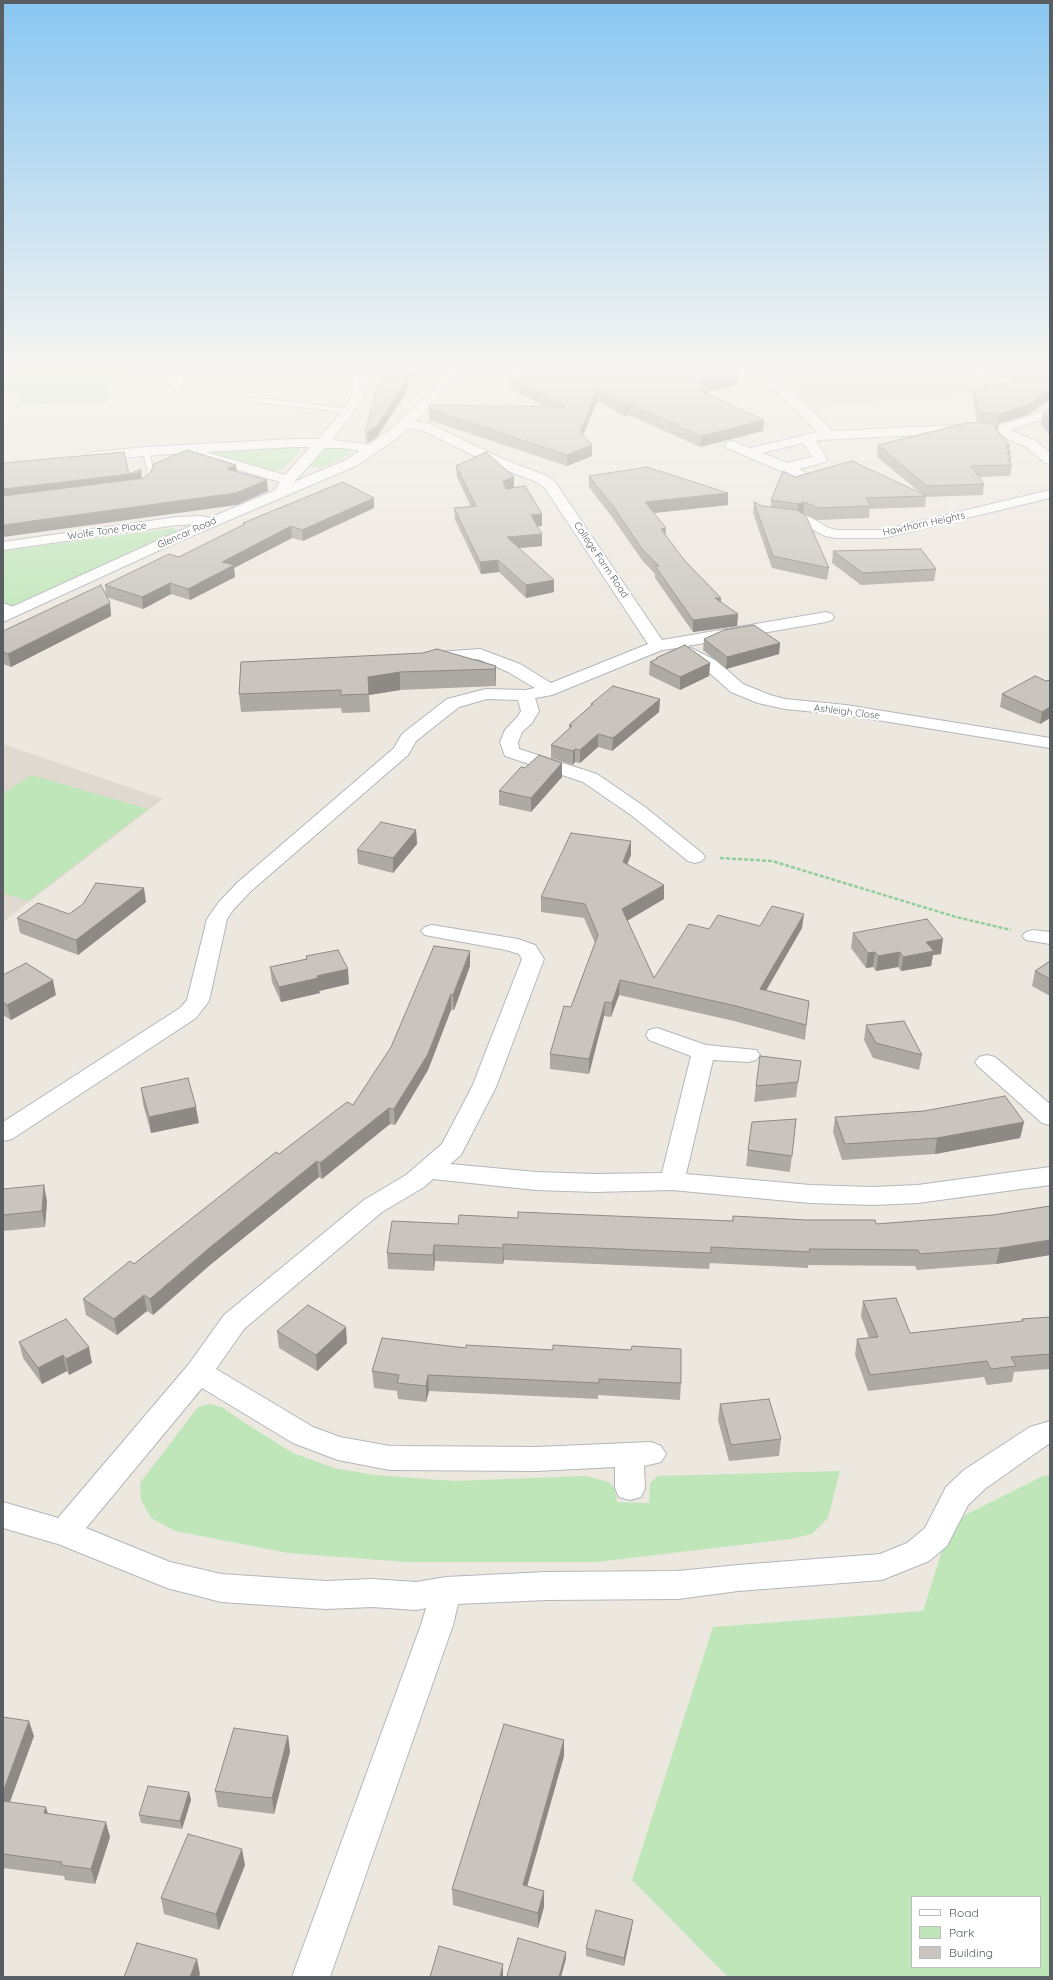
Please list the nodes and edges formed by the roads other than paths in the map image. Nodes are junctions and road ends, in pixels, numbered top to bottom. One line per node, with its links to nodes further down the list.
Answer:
1 (147, 460): 12 (lane)
2 (227, 460): 11 (street)
3 (303, 460): 11 (street)
4 (355, 460): 9 (street, Glencar Road)
5 (495, 460): 22 (street, College Farm Road)
6 (767, 460): 8 (street)
7 (815, 460): 8 (street)
8 (785, 468): 10 (street)
9 (324, 474): 11 (street); 13 (street, Glencar Road)
10 (800, 474)
11 (287, 475): 13 (street)
12 (138, 488)
13 (280, 493): 18 (street, Glencar Road)
14 (1050, 494): 15 (street, Hawthorn Heights)
15 (999, 506): 16 (street); 17 (street, Hawthorn Heights)
16 (1050, 508)
17 (799, 518)
18 (211, 522): 19 (street, Wolfe Tone Place); 20 (street, Glencar Road)
19 (3, 546)
20 (6, 612)
21 (826, 617): 22 (street)
22 (658, 646): 24 (street); 26 (street, Ashleigh Close)
23 (416, 658): 24 (street)
24 (550, 689): 25 (street)
25 (525, 695): 27 (street); 34 (street)
26 (1050, 743)
27 (695, 857)
28 (432, 931): 35 (street)
29 (657, 1035): 30 (street)
30 (703, 1052): 31 (street); 37 (street)
31 (748, 1055)
32 (987, 1062): 33 (street)
33 (1050, 1117)
34 (3, 1133)
35 (427, 1170): 37 (street); 38 (street)
36 (1050, 1176): 37 (street)
37 (672, 1181)
38 (199, 1372): 40 (street); 42 (street)
39 (1050, 1432): 43 (street)
40 (630, 1488)
41 (3, 1515): 42 (street)
42 (64, 1533): 43 (street)
43 (446, 1591): 44 (street)
44 (312, 1977)

